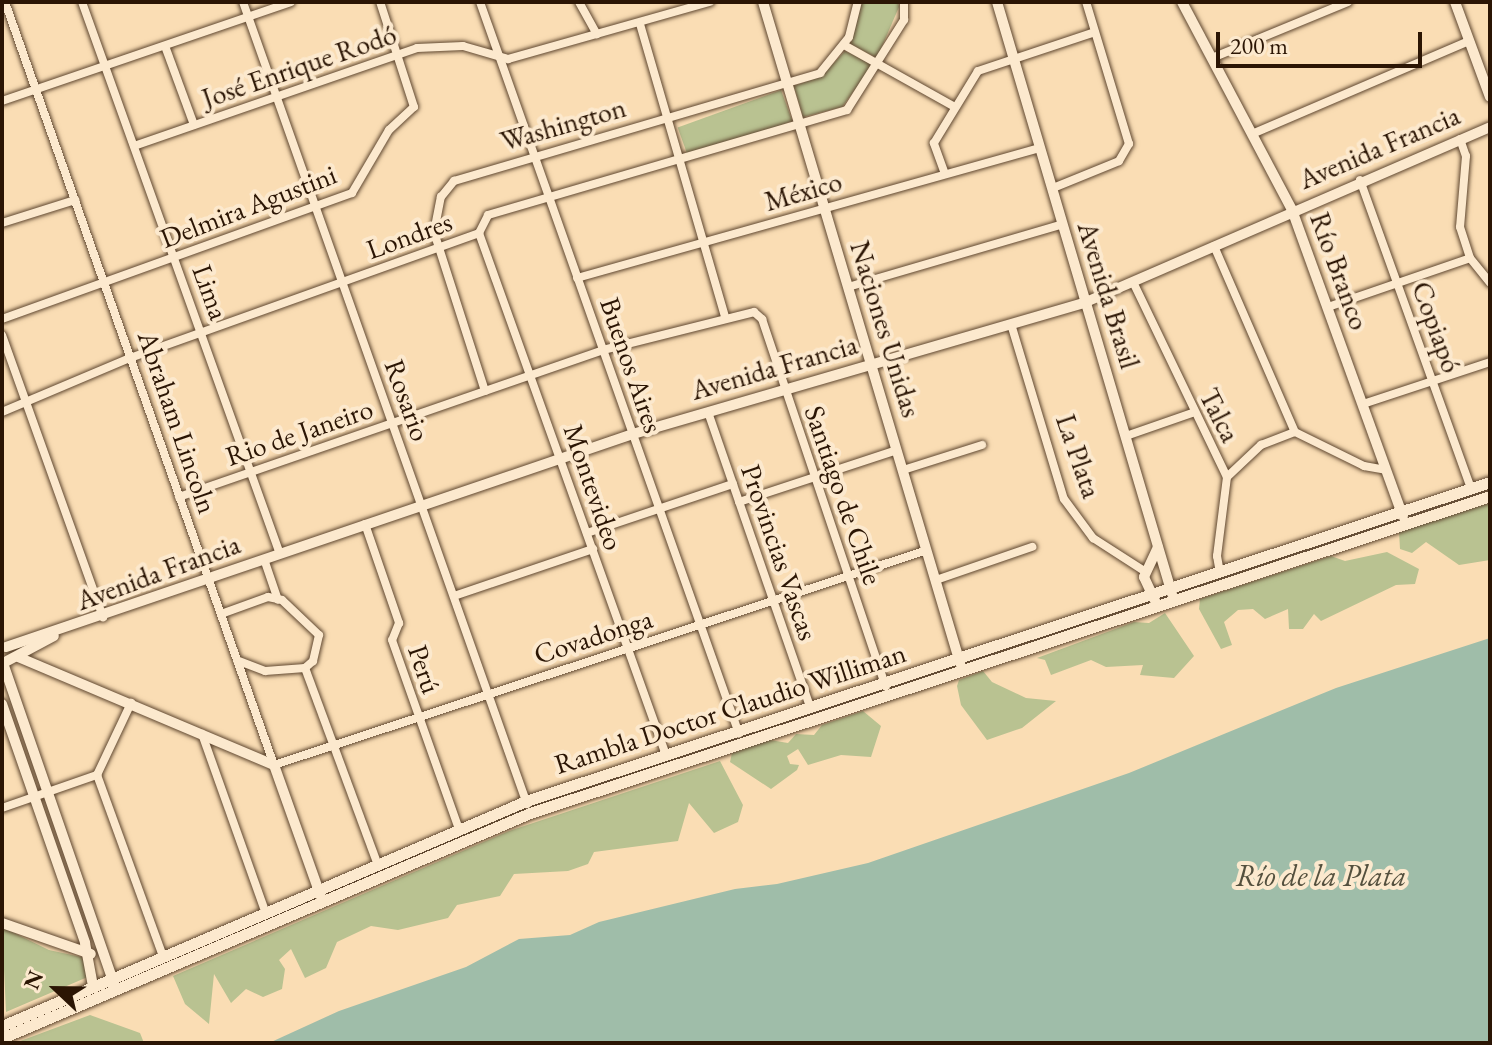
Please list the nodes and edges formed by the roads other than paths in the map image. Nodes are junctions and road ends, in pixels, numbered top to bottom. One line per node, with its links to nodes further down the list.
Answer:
1 (5, 2): 33 (street, Abraham Lincoln)
2 (82, 2): 31 (street, Lima)
3 (243, 2): 19 (street, Rosario)
4 (291, 2): 19 (street)
5 (380, 2): 26 (street, Delmira Agustini)
6 (480, 2): 29 (street, Buenos Aires)
7 (579, 2): 22 (street)
8 (672, 2): 18 (street)
9 (710, 2): 18 (street)
10 (763, 2): 32 (street, Naciones Unidas)
11 (858, 2): 24 (street, Washington)
12 (904, 2): 30 (street, Londres)
13 (997, 2): 28 (street, Avenida Brasil)
14 (1086, 2): 21 (street)
15 (1182, 2): 27 (street, Río Branco)
16 (1348, 2): 27 (street)
17 (1455, 2): 23 (street)
18 (674, 12): 20 (street)
19 (248, 17): 25 (street); 34 (street, Rosario)
20 (640, 24): 22 (street); 38 (street)
21 (1095, 32): 28 (street); 50 (street)
22 (597, 34): 29 (street)
23 (1469, 41): 35 (street); 42 (street)
24 (844, 45): 30 (street); 32 (street, Washington)
25 (165, 46): 31 (street); 40 (street)
26 (399, 54): 29 (street, José Enrique Rodó); 34 (street, José Enrique Rodó); 53 (street, Delmira Agustini)
27 (1212, 58): 42 (street, Río Branco)
28 (1014, 59): 37 (street); 45 (street, Avenida Brasil)
29 (500, 60): 46 (street, Buenos Aires)
30 (879, 64): 37 (street); 39 (street, Londres)
31 (105, 67): 33 (street); 44 (street, Lima)
32 (787, 84): 38 (street, Washington); 39 (street, Naciones Unidas)
33 (36, 90): 36 (street); 52 (street, Abraham Lincoln)
34 (277, 96): 40 (street, José Enrique Rodó); 53 (street, Rosario)
35 (1490, 97)
36 (2, 101)
37 (955, 107): 48 (street)
38 (667, 117): 46 (street, Washington); 47 (street)
39 (799, 124): 47 (street, Londres); 54 (street, Naciones Unidas)
40 (194, 125): 44 (street, José Enrique Rodó)
41 (1490, 127): 43 (street, Avenida Francia)
42 (1252, 134): 55 (street, Río Branco)
43 (1460, 139): 49 (street, Avenida Francia); 63 (street)
44 (134, 146): 62 (street, Lima)
45 (1040, 148): 48 (street, México); 50 (street, Avenida Brasil)
46 (534, 155): 51 (street, Buenos Aires); 61 (street, Washington)
47 (679, 158): 51 (street, Londres); 59 (street)
48 (945, 174): 54 (street, México)
49 (1360, 180): 55 (street, Avenida Francia); 66 (street, Copiapó)
50 (1053, 188): 57 (street, Avenida Brasil)
51 (548, 195): 58 (street, Londres); 64 (street, Buenos Aires)
52 (75, 200): 56 (street); 67 (street, Abraham Lincoln)
53 (317, 208): 62 (street, Delmira Agustini); 65 (street, Rosario)
54 (825, 208): 59 (street, México); 70 (street, Naciones Unidas)
55 (1292, 210): 60 (street, Avenida Francia); 72 (street, Río Branco)
56 (2, 223)
57 (1063, 224): 70 (street); 71 (street, Avenida Brasil)
58 (479, 233): 61 (street, Londres); 83 (street, Montevideo)
59 (704, 242): 64 (street, México); 74 (street)
60 (1214, 246): 69 (street, Avenida Francia); 93 (street)
61 (440, 248): 65 (street, Londres); 86 (street, Washington)
62 (175, 258): 67 (street, Delmira Agustini); 77 (street, Lima)
63 (1470, 258): 66 (street); 68 (street)
64 (577, 278): 79 (street, Buenos Aires)
65 (343, 282): 77 (street, Londres); 92 (street, Rosario)
66 (1398, 282): 72 (street); 84 (street, Copiapó)
67 (104, 283): 75 (street, Delmira Agustini); 80 (street, Abraham Lincoln)
68 (1490, 283)
69 (1134, 284): 71 (street, Avenida Francia); 91 (street, Talca)
70 (848, 287): 82 (street, Naciones Unidas)
71 (1086, 302): 76 (street, Avenida Francia); 95 (street, Avenida Brasil)
72 (1328, 307): 88 (street, Río Branco)
73 (754, 312): 74 (street, Rio de Janeiro); 85 (street, Santiago de Chile)
74 (725, 317): 79 (street, Rio de Janeiro)
75 (2, 319)
76 (1011, 324): 82 (street, Avenida Francia); 122 (street, La Plata)
77 (202, 333): 80 (street, Londres); 101 (street, Lima)
78 (2, 335): 87 (street)
79 (603, 350): 83 (street, Rio de Janeiro); 94 (street, Buenos Aires)
80 (130, 358): 87 (street, Londres); 108 (street, Abraham Lincoln)
81 (1490, 362): 84 (street)
82 (871, 364): 85 (street, Avenida Francia); 97 (street, Naciones Unidas)
83 (533, 375): 86 (street, Rio de Janeiro); 98 (street, Montevideo)
84 (1434, 381): 88 (street); 106 (street, Copiapó)
85 (786, 389): 90 (street, Avenida Francia); 102 (street, Santiago de Chile)
86 (485, 391): 92 (street, Rio de Janeiro)
87 (25, 400): 89 (street, Londres); 135 (street)
88 (1363, 404): 100 (street, Río Branco)
89 (2, 412)
90 (708, 412): 94 (street, Avenida Francia); 105 (street, Provincias Vascas)
91 (1192, 413): 95 (street); 103 (street, Talca)
92 (393, 423): 101 (street, Rio de Janeiro); 110 (street, Rosario)
93 (1295, 432): 100 (street); 103 (street)
94 (633, 434): 98 (street, Avenida Francia); 111 (street, Buenos Aires)
95 (1126, 436): 117 (street, Avenida Brasil)
96 (982, 445): 99 (street)
97 (897, 450): 99 (street, Naciones Unidas); 102 (street)
98 (560, 457): 110 (street, Avenida Francia); 115 (street, Montevideo)
99 (903, 470): 119 (street, Naciones Unidas)
100 (1386, 470): 112 (street, Río Branco)
101 (252, 472): 108 (street, Rio de Janeiro); 120 (street, Lima)
102 (815, 477): 109 (street); 125 (street, Santiago de Chile)
103 (1227, 477): 124 (street, Talca)
104 (1490, 482): 106 (main road, Rambla Doctor Claudio Williman)
105 (733, 484): 109 (street, Provincias Vascas); 111 (street)
106 (1471, 489): 112 (main road, Rambla Doctor Claudio Williman)
107 (1490, 496): 114 (main road, Rambla Doctor Claudio Williman)
108 (179, 497): 126 (street, Abraham Lincoln)
109 (739, 502): 132 (street, Provincias Vascas)
110 (422, 503): 113 (street, Avenida Francia); 130 (street, Rosario)
111 (659, 508): 115 (street); 136 (street, Buenos Aires)
112 (1401, 512): 114 (street, Río Branco); 124 (main road, Rambla Doctor Claudio Williman)
113 (365, 524): 120 (street, Avenida Francia); 151 (street, Perú)
114 (1406, 525): 128 (main road, Rambla Doctor Claudio Williman)
115 (587, 533): 118 (street, Montevideo)
116 (1032, 547): 127 (street)
117 (1158, 547): 122 (street); 123 (street, Avenida Brasil)
118 (593, 549): 130 (street); 139 (street, Montevideo)
119 (927, 550): 125 (street, Covadonga); 127 (street, Naciones Unidas)
120 (280, 554): 121 (street, Avenida Francia)
121 (264, 559): 126 (street, Avenida Francia); 131 (street)
122 (1149, 569): 123 (street); 129 (street)
123 (1166, 569): 128 (street, Avenida Brasil)
124 (1220, 573): 128 (main road, Rambla Doctor Claudio Williman)
125 (848, 576): 132 (street, Covadonga); 146 (street, Santiago de Chile)
126 (208, 579): 134 (street, Abraham Lincoln); 135 (street, Avenida Francia)
127 (936, 580): 140 (street, Naciones Unidas)
128 (1172, 594): 129 (main road, Rambla Doctor Claudio Williman); 133 (main road, Rambla Doctor Claudio Williman)
129 (1149, 595): 133 (street); 140 (main road, Rambla Doctor Claudio Williman)
130 (454, 596): 147 (street, Rosario)
131 (278, 600): 134 (street); 143 (street)
132 (773, 601): 136 (street, Covadonga); 150 (street, Provincias Vascas)
133 (1157, 605): 145 (main road, Rambla Doctor Claudio Williman)
134 (221, 614): 141 (street, Abraham Lincoln)
135 (103, 617): 137 (street, Avenida Francia)
136 (700, 625): 139 (street, Covadonga); 153 (street, Buenos Aires)
137 (34, 644): 138 (street, Avenida Francia); 142 (street, Avenida Francia); 144 (street)
138 (4, 645): 142 (street)
139 (628, 648): 147 (street, Covadonga); 155 (street, Montevideo)
140 (958, 658): 145 (street, Naciones Unidas); 146 (main road, Rambla Doctor Claudio Williman)
141 (237, 660): 143 (street); 156 (street, Abraham Lincoln)
142 (8, 663): 144 (street); 158 (street)
143 (305, 668): 154 (street)
144 (57, 671): 148 (street)
145 (962, 671): 146 (main road, Rambla Doctor Claudio Williman)
146 (886, 689): 150 (main road, Rambla Doctor Claudio Williman); 153 (main road, Rambla Doctor Claudio Williman)
147 (488, 694): 151 (street, Covadonga); 160 (street, Rosario)
148 (131, 703): 152 (street); 157 (street)
149 (2, 704): 159 (street)
150 (810, 707): 153 (main road, Rambla Doctor Claudio Williman)
151 (419, 717): 154 (street, Covadonga); 162 (street, Perú)
152 (202, 734): 156 (street); 165 (street)
153 (740, 737): 155 (main road, Rambla Doctor Claudio Williman); 160 (main road, Rambla Doctor Claudio Williman)
154 (333, 745): 156 (street, Covadonga); 163 (street)
155 (666, 755): 160 (main road, Rambla Doctor Claudio Williman)
156 (274, 765): 164 (street, Abraham Lincoln)
157 (97, 775): 158 (street); 168 (street)
158 (47, 792): 159 (street); 169 (street)
159 (35, 796): 161 (street); 167 (street)
160 (528, 807): 162 (main road, Rambla Doctor Claudio Williman); 164 (main road, Rambla Doctor Claudio Williman)
161 (2, 808)
162 (459, 829): 163 (main road, Rambla Doctor Claudio Williman)
163 (378, 865): 164 (main road, Rambla Doctor Claudio Williman)
164 (321, 896): 165 (main road, Rambla Doctor Claudio Williman); 171 (main road, Rambla Doctor Claudio Williman)
165 (265, 911): 168 (main road, Rambla Doctor Claudio Williman)
166 (2, 923): 167 (street)
167 (88, 953): 169 (street); 172 (street)
168 (163, 956): 170 (main road, Rambla Doctor Claudio Williman)
169 (108, 963): 170 (street); 171 (street)
170 (129, 970): 171 (main road, Rambla Doctor Claudio Williman)
171 (114, 983): 172 (main road, Rambla Doctor Claudio Williman); 173 (main road, Rambla Doctor Claudio Williman)
172 (93, 986): 173 (main road, Rambla Doctor Claudio Williman)
173 (4, 1028)

